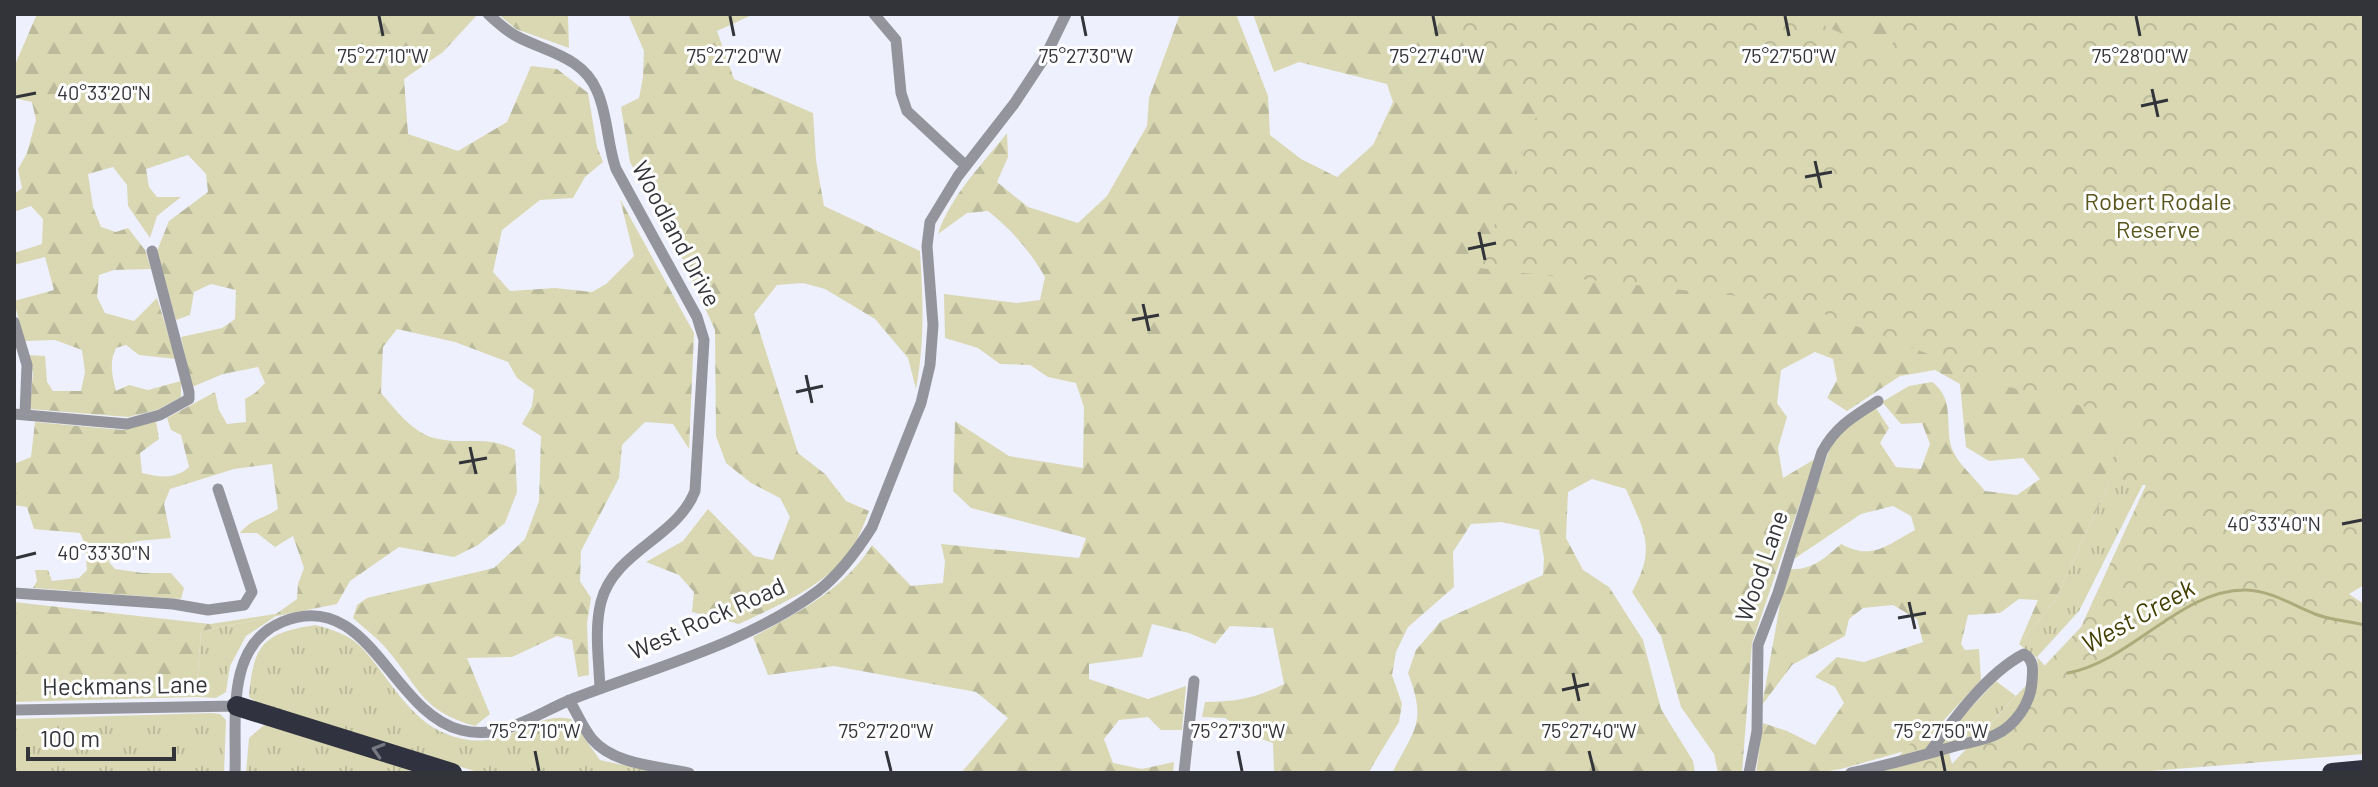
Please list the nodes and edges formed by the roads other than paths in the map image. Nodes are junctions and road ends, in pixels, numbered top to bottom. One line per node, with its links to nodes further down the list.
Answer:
1 (488, 14): 12 (street, Woodland Drive)
2 (874, 14): 4 (street)
3 (1066, 14): 4 (street, West Rock Road)
4 (966, 166): 12 (street, West Rock Road)
5 (152, 251): 8 (street)
6 (14, 322): 8 (street)
7 (1878, 401): 22 (street, Wood Lane)
8 (20, 414)
9 (218, 489): 10 (street)
10 (14, 593)
11 (1194, 681): 21 (street)
12 (600, 689): 13 (street, West Rock Road)
13 (569, 700): 14 (street, West Rock Road); 20 (street)
14 (237, 706): 15 (street, Heckmans Lane); 18 (street, West Rock Road); 19 (highway, one-way to 14)
15 (14, 710)
16 (1929, 753): 16 (street); 23 (street)
17 (2364, 770): 24 (highway)
18 (235, 773)
19 (452, 773)
20 (689, 773)
21 (1184, 773)
22 (1749, 773)
23 (1851, 773)
24 (2332, 773)

